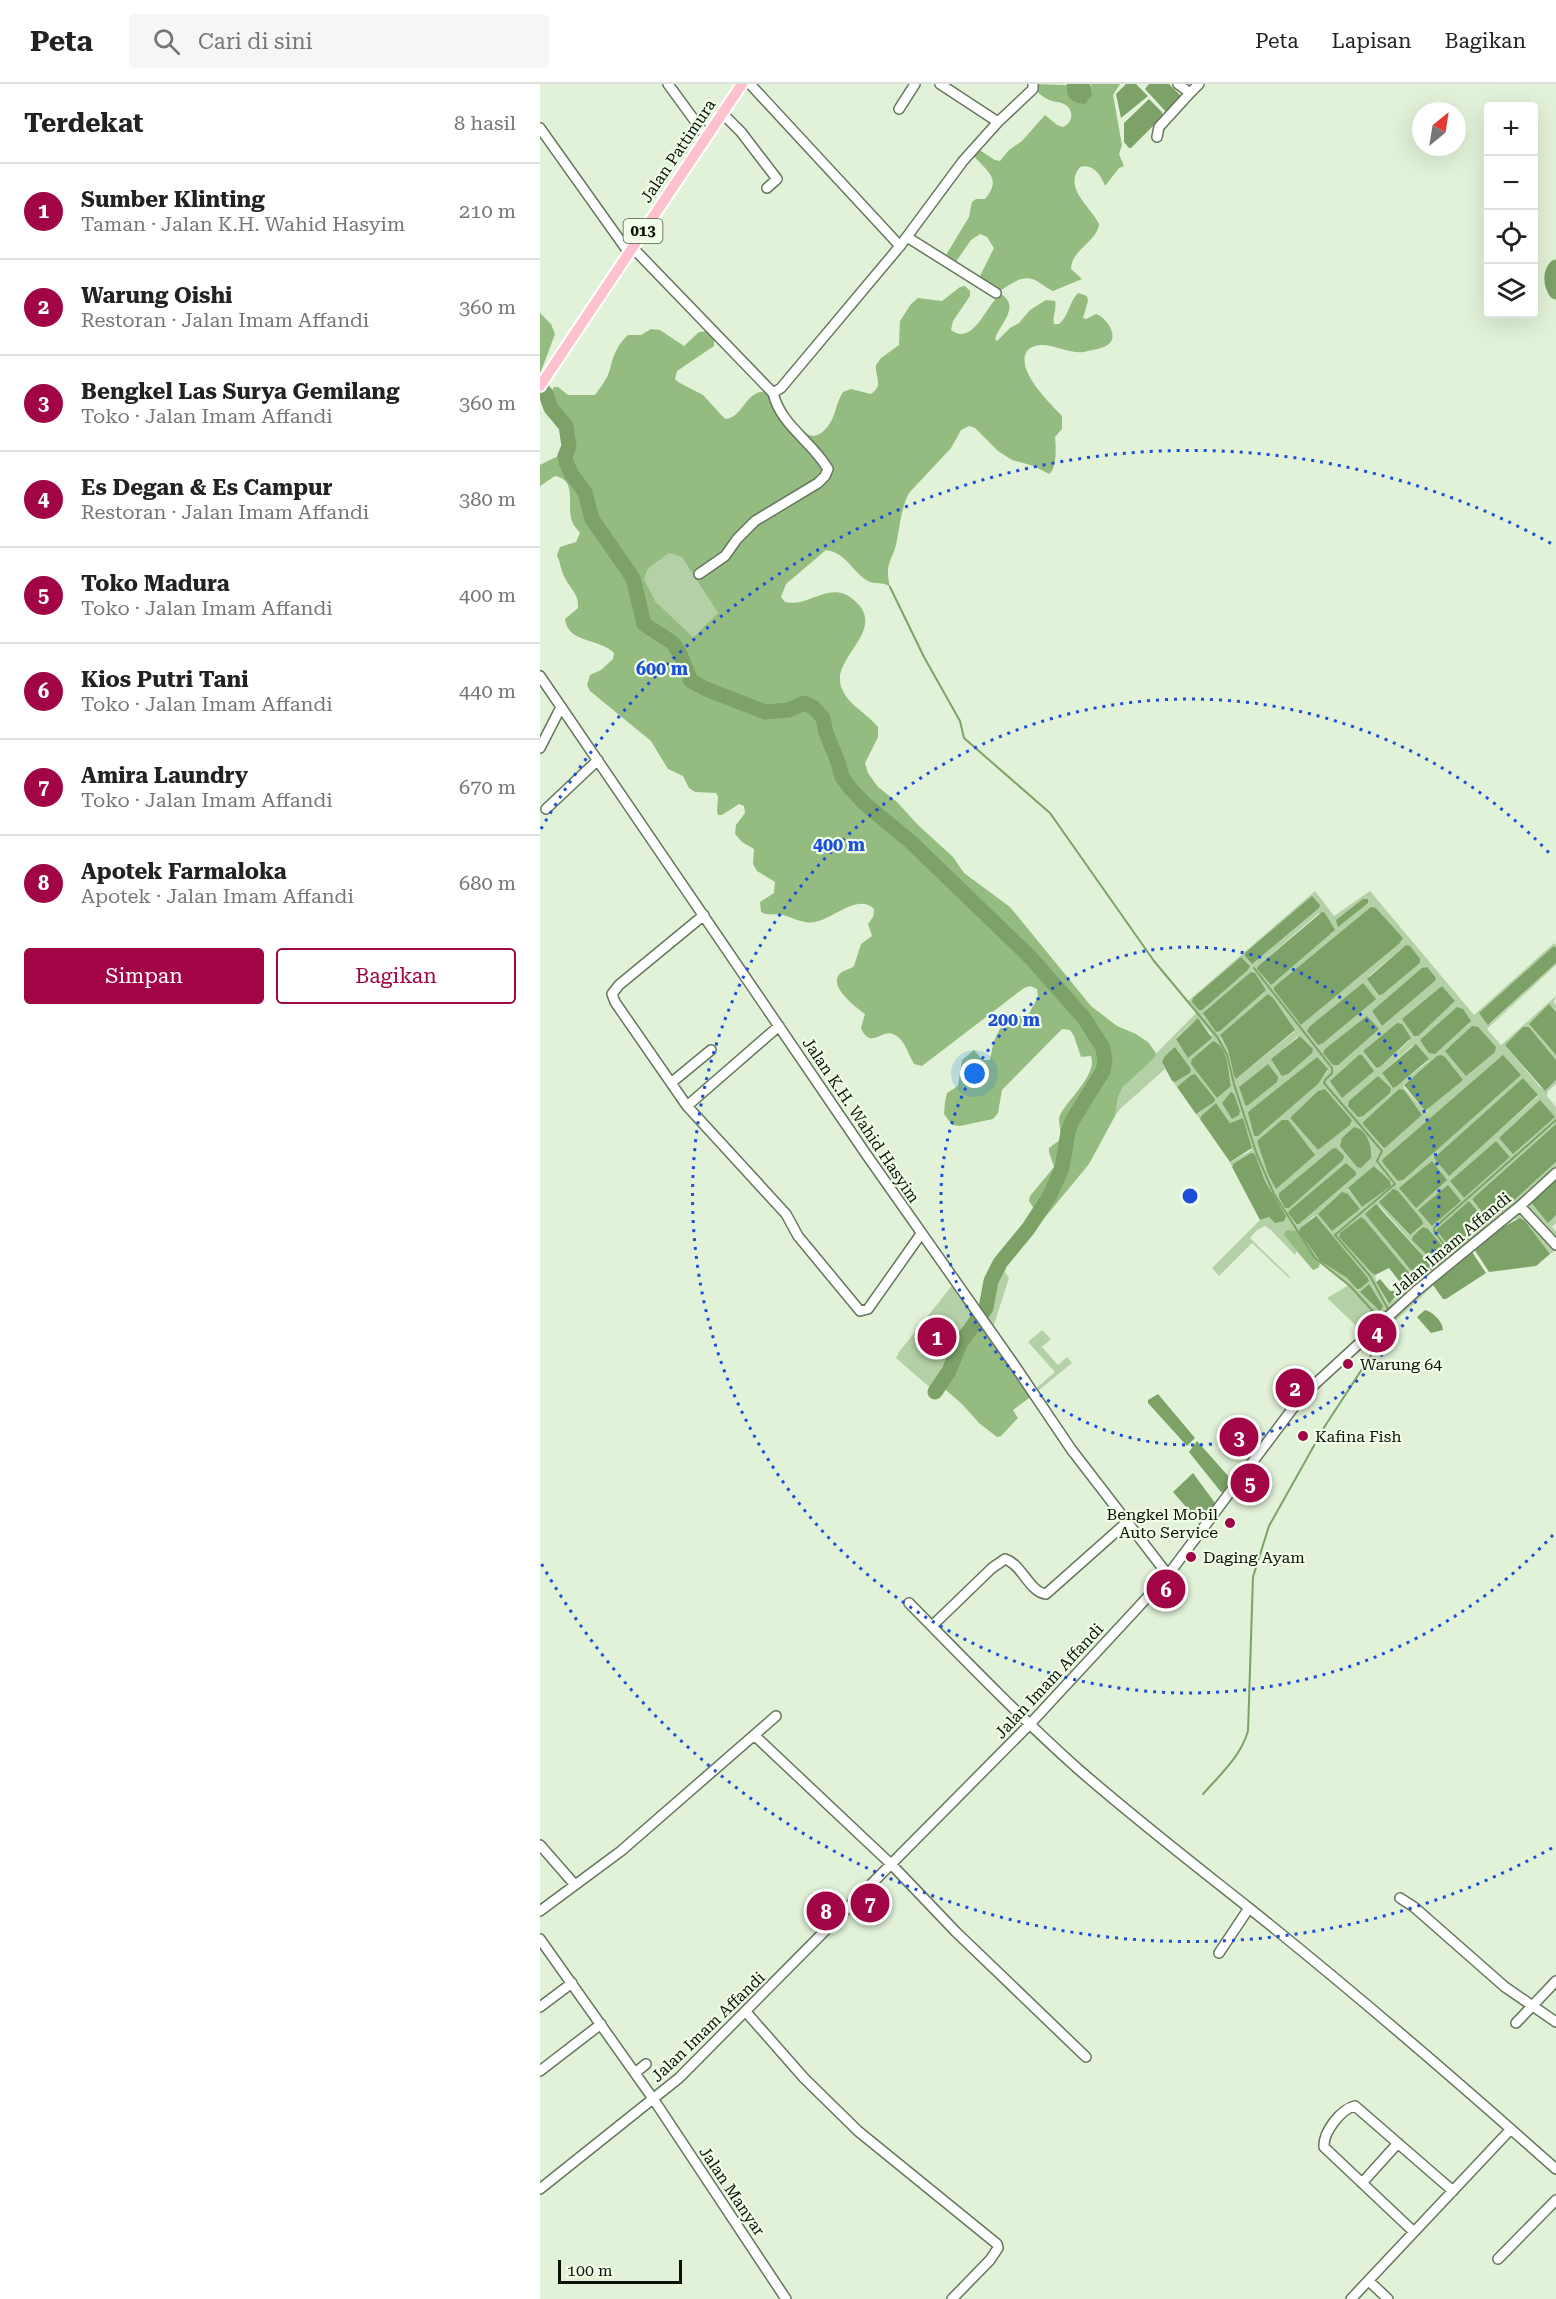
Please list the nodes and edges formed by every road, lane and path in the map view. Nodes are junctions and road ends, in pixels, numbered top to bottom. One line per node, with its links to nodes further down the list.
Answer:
1 (668, 84): 14 (street)
2 (742, 84): 11 (main road, Jalan Pattimura / 013)
3 (750, 84): 18 (street)
4 (915, 84): 10 (street)
5 (940, 84): 12 (street)
6 (1033, 84): 12 (street)
7 (1178, 84): 9 (street)
8 (1199, 84): 9 (street)
9 (1190, 93): 15 (street)
10 (899, 109)
11 (722, 113): 14 (main road, Jalan Pattimura / 013); 16 (street)
12 (998, 122): 17 (street)
13 (540, 128): 19 (street)
14 (706, 136): 19 (main road, Jalan Pattimura / 013)
15 (1157, 137)
16 (767, 188)
17 (907, 237): 18 (street); 20 (street)
18 (900, 246): 22 (street)
19 (630, 250): 21 (main road, Jalan Pattimura / 013); 22 (street)
20 (996, 293)
21 (542, 383)
22 (772, 393): 23 (street)
23 (699, 574)
24 (540, 675): 25 (street, Jalan K.H. Wahid Hasyim)
25 (561, 707): 26 (street); 27 (street, Jalan K.H. Wahid Hasyim)
26 (540, 748)
27 (598, 760): 28 (street); 29 (street, Jalan K.H. Wahid Hasyim)
28 (546, 809)
29 (704, 915): 30 (street, Jalan K.H. Wahid Hasyim); 32 (street)
30 (779, 1026): 33 (street); 36 (street, Jalan K.H. Wahid Hasyim)
31 (711, 1050): 32 (street)
32 (672, 1083): 33 (street)
33 (687, 1106): 36 (street)
34 (1556, 1173): 35 (street, Jalan Imam Affandi)
35 (1520, 1206): 37 (street); 39 (street, Jalan Imam Affandi)
36 (921, 1234): 38 (street, Jalan K.H. Wahid Hasyim)
37 (1556, 1245)
38 (1126, 1523): 39 (street, Jalan K.H. Wahid Hasyim); 41 (street)
39 (1168, 1575): 43 (street, Jalan Imam Affandi)
40 (909, 1603): 41 (street)
41 (932, 1626): 43 (street)
42 (776, 1716): 44 (street)
43 (1030, 1724): 46 (street, Jalan Imam Affandi); 49 (street)
44 (754, 1735): 46 (street); 47 (street)
45 (540, 1845): 47 (street)
46 (892, 1864): 57 (street, Jalan Imam Affandi); 61 (street)
47 (575, 1885): 50 (street)
48 (1400, 1898): 55 (street)
49 (1249, 1908): 52 (street); 66 (street)
50 (540, 1911)
51 (540, 1939): 54 (street, Jalan Manyar)
52 (1219, 1953)
53 (1556, 1981): 55 (street)
54 (572, 1983): 56 (street); 60 (street, Jalan Manyar)
55 (1532, 2006): 58 (street); 59 (street)
56 (540, 2007)
57 (746, 2012): 65 (street, Jalan Imam Affandi); 77 (street)
58 (1556, 2022)
59 (1516, 2023)
60 (601, 2024): 63 (street); 64 (street, Jalan Manyar)
61 (1086, 2057)
62 (646, 2064): 64 (street)
63 (540, 2071)
64 (635, 2073): 65 (street, Jalan Manyar)
65 (654, 2100): 70 (street, Jalan Imam Affandi); 76 (street, Jalan Manyar)
66 (1511, 2129): 68 (street); 71 (street)
67 (1398, 2144): 69 (street); 69 (street); 71 (street)
68 (1556, 2169)
69 (1362, 2183): 73 (street)
70 (540, 2189)
71 (1453, 2191): 73 (street)
72 (1556, 2200): 74 (street)
73 (1414, 2232): 75 (street)
74 (1498, 2259)
75 (1369, 2281): 78 (street); 79 (street)
76 (786, 2299)
77 (952, 2299)
78 (1351, 2299)
79 (1388, 2299)

